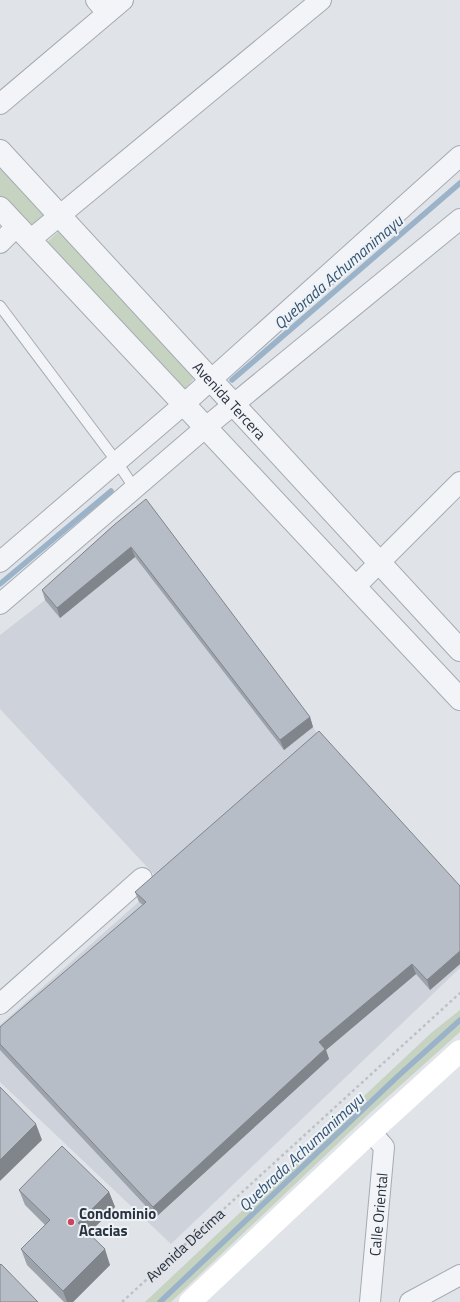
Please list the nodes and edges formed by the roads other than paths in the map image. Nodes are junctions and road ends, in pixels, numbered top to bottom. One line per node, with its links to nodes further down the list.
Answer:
1 (123, 0): 3 (street)
2 (321, 0): 8 (street)
3 (102, 6): 4 (street)
4 (0, 104)
5 (0, 151): 8 (street, Avenida Tercera)
6 (460, 156): 13 (street)
7 (0, 208): 10 (street)
8 (61, 216): 10 (street); 13 (street, Avenida Tercera)
9 (460, 219): 15 (street)
10 (24, 233): 11 (street); 14 (street)
11 (0, 242)
12 (0, 306): 17 (lane)
13 (211, 380): 14 (street); 15 (street, Avenida Tercera)
14 (184, 404): 16 (street); 17 (street)
15 (234, 404): 16 (street); 21 (street, Avenida Tercera)
16 (206, 427): 19 (street); 22 (street)
17 (117, 462): 19 (lane); 20 (street)
18 (460, 482): 21 (street)
19 (135, 489): 23 (street)
20 (0, 562)
21 (380, 563): 22 (street); 24 (street, Avenida Tercera)
22 (355, 587): 25 (street)
23 (0, 604)
24 (460, 650)
25 (460, 699)
26 (142, 878): 27 (street)
27 (0, 1004)
28 (460, 1051): 29 (main road)
29 (371, 1132): 31 (main road); 32 (street, Calle Oriental)
30 (460, 1275): 33 (street)
31 (190, 1302)
32 (370, 1302)
33 (410, 1302)

